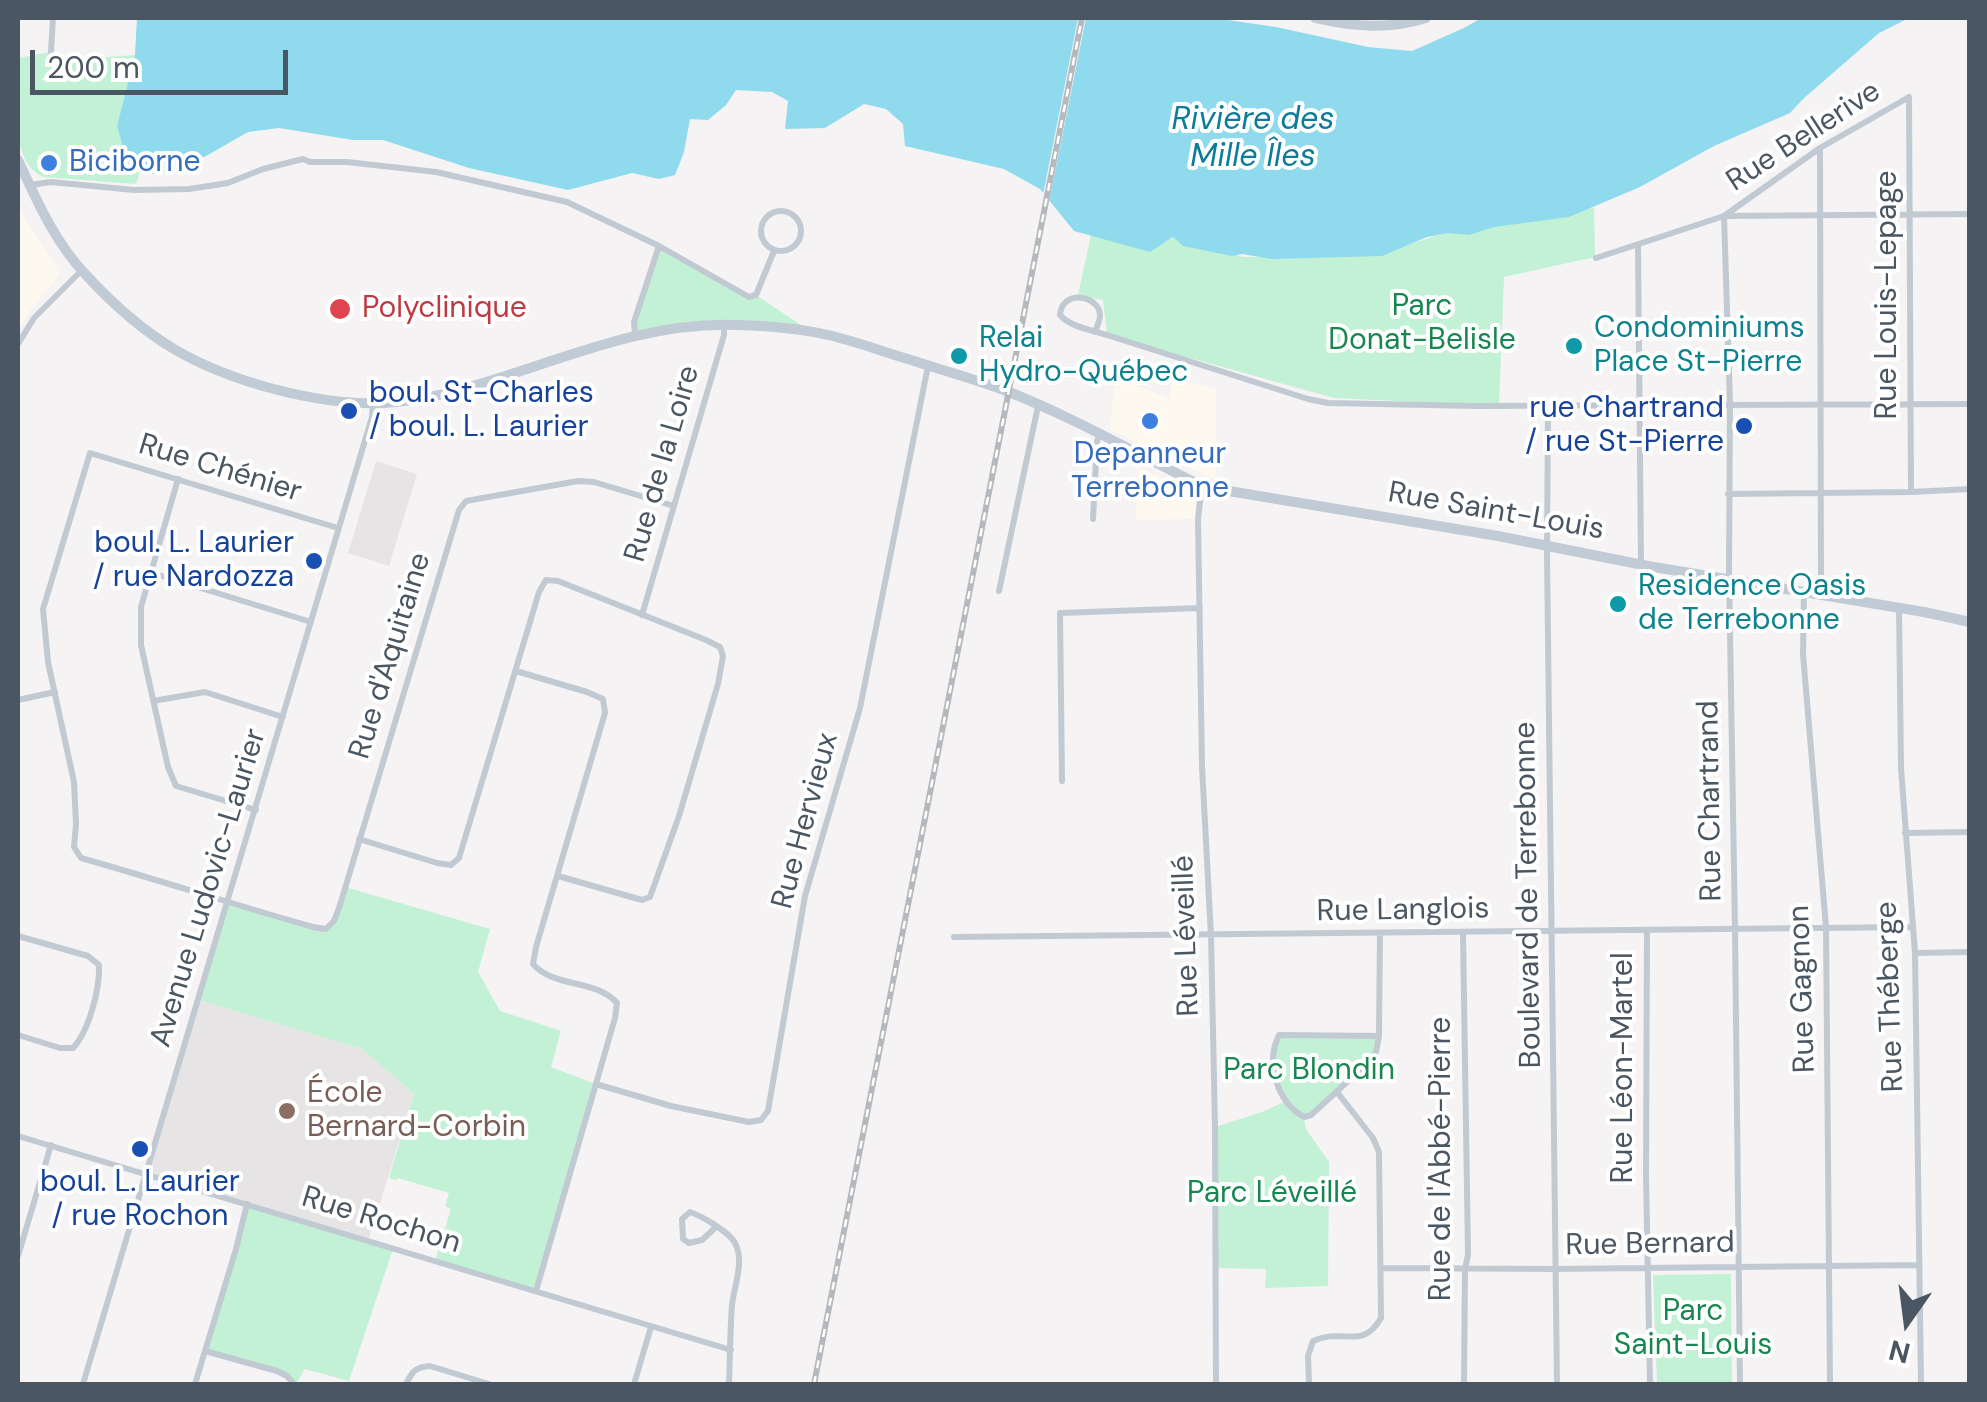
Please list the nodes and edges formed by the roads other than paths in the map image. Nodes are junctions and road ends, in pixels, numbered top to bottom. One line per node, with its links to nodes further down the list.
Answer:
1 (52, 18): 4 (street)
2 (1315, 18): 3 (main road)
3 (1426, 18)
4 (51, 52)
5 (1909, 97): 6 (street, Rue Bellerive); 10 (street, Rue Louis-Lepage)
6 (1820, 148): 9 (street); 12 (street, Rue Bellerive)
7 (18, 160): 8 (main road, Rue Saint-Louis)
8 (30, 185): 14 (street); 17 (main road, Rue Saint-Louis)
9 (1820, 214): 10 (street); 12 (street); 25 (street)
10 (1910, 214): 11 (street); 27 (street, Rue Louis-Lepage)
11 (1970, 214)
12 (1724, 216): 13 (street); 26 (street, Rue Chartrand)
13 (1638, 245): 16 (street); 29 (street)
14 (659, 246): 15 (street); 20 (street)
15 (774, 251): 15 (street)
16 (1596, 258)
17 (82, 270): 21 (street); 24 (main road, Rue Saint-Louis)
18 (724, 324): 20 (main road, Rue Saint-Louis); 22 (main road, Rue Saint-Louis); 38 (street, Rue de la Loire)
19 (1096, 332): 19 (street); 30 (street)
20 (636, 335): 24 (main road, Rue Saint-Louis)
21 (18, 344)
22 (928, 366): 23 (main road, Rue Saint-Louis); 79 (street, Rue Hervieux)
23 (1034, 402): 31 (main road, Rue Saint-Louis); 45 (street)
24 (373, 403): 40 (street, Avenue Ludovic-Laurier)
25 (1820, 403): 26 (street); 27 (street); 37 (street)
26 (1730, 404): 29 (street); 36 (street, Rue Chartrand)
27 (1912, 404): 28 (street); 35 (street, Rue Louis-Lepage)
28 (1970, 404)
29 (1638, 405): 30 (street); 42 (street)
30 (1548, 406): 41 (street, Boulevard de Terrebonne)
31 (1100, 434): 33 (main road, Rue Saint-Louis); 39 (street)
32 (178, 480): 40 (street, Rue Chénier); 43 (street); 54 (street, Rue Chénier)
33 (1202, 486): 41 (main road, Rue Saint-Louis); 48 (street, Rue Léveillé)
34 (1970, 489): 35 (street)
35 (1911, 492): 37 (street)
36 (1728, 494): 37 (street); 44 (street, Rue Chartrand)
37 (1820, 494): 47 (street)
38 (674, 506): 50 (street, Rue de la Loire); 62 (street, Rue d'Aquitaine)
39 (1093, 519)
40 (338, 528): 51 (street, Avenue Ludovic-Laurier)
41 (1548, 546): 42 (main road, Rue Saint-Louis); 69 (street, Boulevard de Terrebonne)
42 (1641, 565): 44 (main road, Rue Saint-Louis)
43 (152, 573): 51 (street); 56 (street)
44 (1730, 581): 46 (main road, Rue Saint-Louis); 67 (street, Rue Chartrand)
45 (999, 591)
46 (1804, 592): 47 (main road, Rue Saint-Louis); 65 (street, Rue Gagnon)
47 (1821, 595): 49 (main road, Rue Saint-Louis)
48 (1200, 608): 58 (street); 73 (street, Rue Léveillé)
49 (1899, 608): 52 (main road, Rue Saint-Louis); 60 (street, Rue Théberge)
50 (642, 615): 53 (street); 63 (street)
51 (312, 622): 57 (street, Avenue Ludovic-Laurier)
52 (1970, 622)
53 (516, 671): 62 (street); 63 (street)
54 (54, 692): 55 (street); 64 (street)
55 (18, 700)
56 (153, 702): 57 (street); 59 (street)
57 (284, 717): 59 (street, Avenue Ludovic-Laurier)
58 (1062, 781)
59 (256, 810): 64 (street, Avenue Ludovic-Laurier)
60 (1905, 832): 61 (street); 66 (street, Rue Théberge)
61 (1970, 832)
62 (360, 840): 64 (street, Rue d'Aquitaine)
63 (558, 876): 79 (street)
64 (227, 902): 83 (street, Avenue Ludovic-Laurier)
65 (1826, 927): 66 (street, Rue Langlois); 67 (street, Rue Langlois); 90 (street, Rue Gagnon)
66 (1913, 927): 76 (street, Rue Théberge)
67 (1735, 929): 68 (street, Rue Langlois); 89 (street, Rue Chartrand)
68 (1647, 931): 69 (street, Rue Langlois); 88 (street, Rue Léon-Martel)
69 (1552, 932): 70 (street, Rue Langlois); 93 (street, Boulevard de Terrebonne)
70 (1463, 933): 71 (street, Rue Langlois); 92 (street, Rue de l'Abbé-Pierre)
71 (1380, 934): 73 (street, Rue Langlois); 78 (street)
72 (18, 936): 77 (street)
73 (1210, 936): 74 (street, Rue Langlois); 105 (street, Rue Léveillé)
74 (954, 937)
75 (1970, 952): 76 (street)
76 (1916, 954): 87 (street, Rue Théberge)
77 (18, 1036)
78 (1379, 1036): 80 (street); 80 (street)
79 (596, 1084): 94 (street)
80 (1336, 1092): 91 (street)
81 (18, 1136): 82 (street, Rue Rochon)
82 (51, 1146): 83 (street, Rue Rochon); 86 (street)
83 (147, 1174): 84 (street, Rue Rochon); 98 (street, Avenue Ludovic-Laurier)
84 (247, 1204): 94 (street, Rue Rochon); 97 (street)
85 (716, 1227): 85 (street); 96 (street)
86 (18, 1256)
87 (1918, 1265): 90 (street, Rue Bernard); 112 (street, Rue Théberge)
88 (1648, 1266): 89 (street, Rue Bernard); 93 (street, Rue Bernard); 109 (street, Rue Léon-Martel)
89 (1738, 1266): 90 (street, Rue Bernard); 110 (street, Rue Chartrand)
90 (1830, 1266): 111 (street, Rue Gagnon)
91 (1382, 1268): 92 (street, Rue Bernard); 106 (street)
92 (1466, 1268): 93 (street, Rue Bernard); 107 (street, Rue de l'Abbé-Pierre)
93 (1555, 1269): 108 (street, Boulevard de Terrebonne)
94 (536, 1290): 95 (street, Rue Rochon)
95 (651, 1327): 96 (street, Rue Rochon); 103 (street)
96 (730, 1350): 104 (street)
97 (205, 1351): 99 (street); 100 (street)
98 (83, 1384)
99 (195, 1384)
100 (294, 1384)
101 (406, 1384): 102 (street)
102 (488, 1384)
103 (634, 1384)
104 (729, 1384)
105 (1216, 1384)
106 (1309, 1384)
107 (1464, 1384)
108 (1557, 1384)
109 (1650, 1384)
110 (1740, 1384)
111 (1830, 1384)
112 (1920, 1384)

